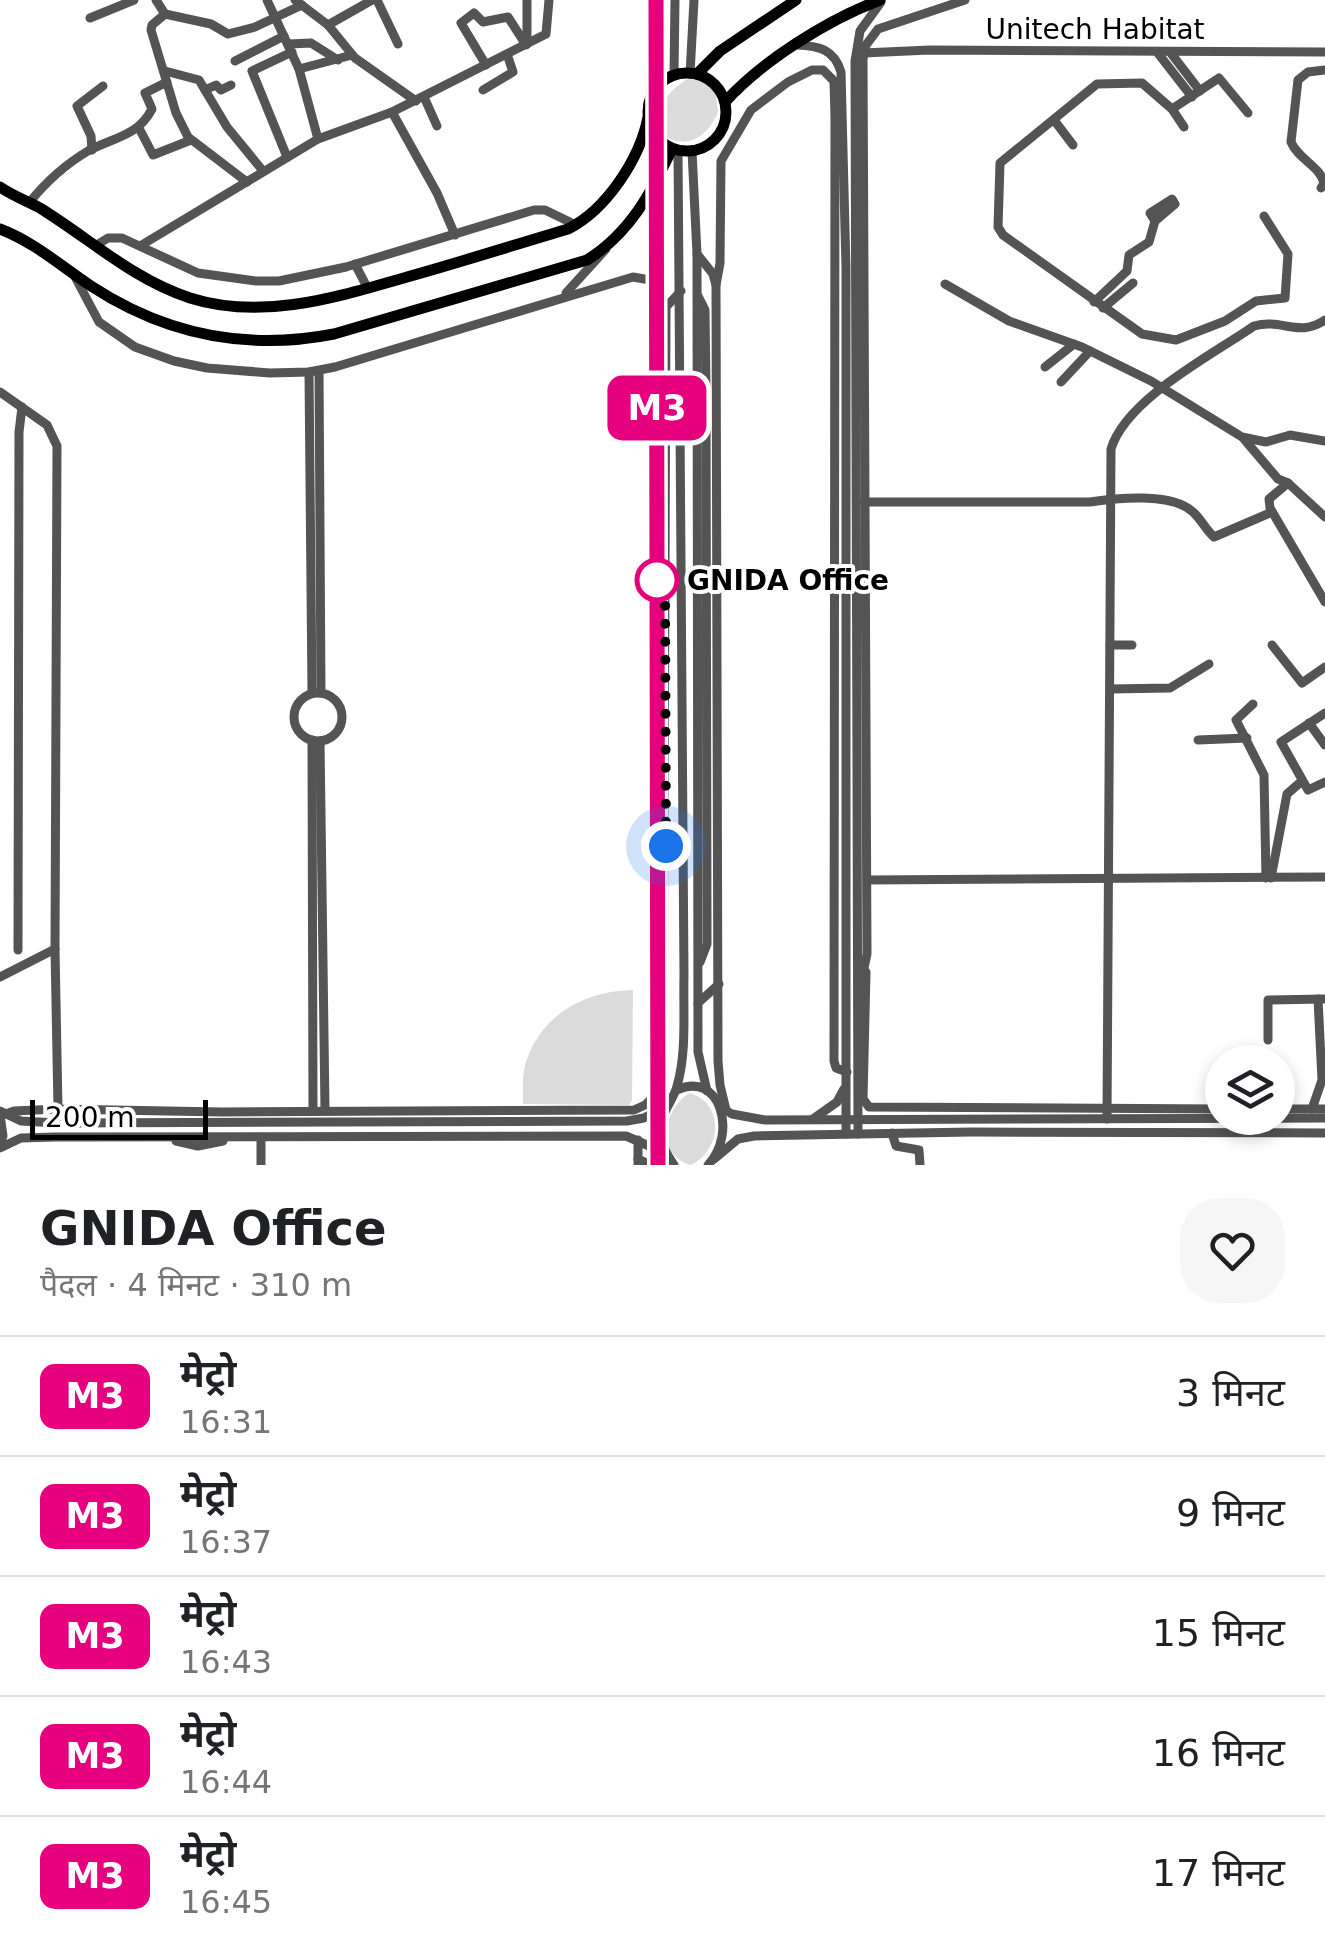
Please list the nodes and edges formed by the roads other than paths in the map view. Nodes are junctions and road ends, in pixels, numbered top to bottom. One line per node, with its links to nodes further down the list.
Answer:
1 (134, 0): 17 (street)
2 (156, 0): 16 (street)
3 (267, 0): 18 (street)
4 (374, 0): 19 (street); 22 (street)
5 (473, 0): 15 (street)
6 (527, 0): 23 (street)
7 (548, 0): 23 (street)
8 (651, 0): 46 (street)
9 (675, 0): 37 (street)
10 (694, 0): 36 (street)
11 (796, 0): 36 (main road)
12 (881, 0): 20 (street); 24 (main road)
13 (966, 0): 20 (street)
14 (298, 2): 18 (street); 19 (street)
15 (476, 13): 23 (street); 33 (street)
16 (165, 14): 18 (street); 38 (street)
17 (90, 18)
18 (276, 18): 21 (street)
19 (328, 25): 30 (street)
20 (864, 35): 28 (street)
21 (288, 44): 31 (street); 32 (street); 34 (street); 64 (street)
22 (398, 44)
23 (527, 44): 29 (street)
24 (797, 45): 47 (main road); 51 (street)
25 (1157, 52): 26 (street, Unitech Habitat); 28 (street, Unitech Habitat); 44 (street)
26 (1170, 52): 27 (street, Unitech Habitat); 44 (street)
27 (1325, 52)
28 (860, 53): 43 (street); 54 (street)
29 (507, 54): 33 (street); 42 (street)
30 (352, 55): 32 (street); 45 (street)
31 (235, 60)
32 (338, 60): 34 (street)
33 (486, 66): 45 (street)
34 (299, 69): 59 (street)
35 (1325, 70): 68 (street)
36 (694, 74): 37 (main road); 47 (main road)
37 (674, 75): 46 (main road)
38 (166, 76): 41 (street); 57 (street); 58 (street)
39 (103, 86): 61 (street)
40 (232, 86): 41 (street)
41 (205, 90): 65 (street)
42 (483, 90)
43 (865, 93): 54 (street); 103 (street)
44 (1196, 94): 48 (street); 50 (street)
45 (420, 99): 49 (street); 55 (street)
46 (650, 101): 52 (main road)
47 (725, 102): 63 (main road)
48 (1172, 110): 53 (street); 56 (street)
49 (392, 112): 59 (street); 75 (street)
50 (1248, 112)
51 (838, 114): 74 (street); 83 (street)
52 (648, 117): 62 (main road); 72 (main road)
53 (1054, 120): 60 (street); 88 (street)
54 (856, 121): 103 (street)
55 (437, 126)
56 (1184, 127)
57 (139, 128): 58 (street); 61 (street)
58 (191, 140): 66 (street)
59 (318, 140): 64 (street)
60 (1073, 145)
61 (92, 150): 69 (street)
62 (675, 150): 63 (main road); 78 (main road); 86 (street)
63 (692, 151): 79 (street)
64 (287, 157): 65 (street)
65 (264, 171): 66 (street)
66 (247, 182): 77 (street)
67 (0, 187): 69 (main road)
68 (1321, 188)
69 (29, 202): 76 (main road)
70 (1264, 216): 88 (street)
71 (1155, 221): 88 (street)
72 (576, 225): 75 (street); 85 (main road)
73 (0, 229): 81 (main road)
74 (840, 229): 103 (street); 142 (street)
75 (455, 235): 80 (street)
76 (95, 246): 77 (street); 85 (main road)
77 (140, 246): 80 (street)
78 (608, 247): 81 (main road); 87 (street)
79 (696, 254): 83 (street); 139 (street)
80 (355, 264): 85 (street)
81 (72, 272): 94 (street)
82 (1133, 283): 88 (street)
83 (716, 284): 135 (street)
84 (945, 284): 91 (street)
85 (368, 289)
86 (681, 291): 89 (street); 107 (street)
87 (560, 298): 89 (street); 94 (street)
88 (1099, 305)
89 (666, 316): 106 (street)
90 (1325, 320): 96 (street)
91 (1074, 344): 92 (street); 93 (street)
92 (1090, 351): 95 (street); 96 (street)
93 (1045, 367)
94 (314, 372): 115 (street)
95 (1061, 382)
96 (1162, 388): 99 (street); 102 (street)
97 (0, 392): 98 (street)
98 (22, 406): 129 (street); 130 (street)
99 (1242, 437): 100 (street); 101 (street)
100 (1325, 441)
101 (1288, 482): 104 (street); 105 (street)
102 (1110, 497): 103 (street); 104 (street); 109 (street)
103 (856, 502): 128 (street); 136 (street); 142 (street)
104 (1272, 512): 108 (street)
105 (1325, 516)
106 (664, 524): 107 (street); 132 (street)
107 (682, 538): 133 (street)
108 (1324, 597)
109 (1110, 645): 111 (street); 114 (street)
110 (1272, 645): 113 (street)
111 (1132, 646)
112 (1209, 664): 114 (street)
113 (1323, 672)
114 (1110, 689): 125 (street)
115 (317, 693): 121 (street); 121 (street)
116 (1253, 704): 119 (street)
117 (1325, 712): 118 (street)
118 (1309, 723): 122 (street); 123 (street)
119 (1247, 738): 120 (street); 126 (street)
120 (1198, 740)
121 (316, 741): 153 (street); 154 (street)
122 (1325, 745)
123 (1302, 781): 124 (street); 126 (street)
124 (1325, 782)
125 (1111, 878): 126 (street); 128 (street); 158 (street)
126 (1269, 878): 127 (street)
127 (1325, 878)
128 (866, 880): 131 (street)
129 (55, 949): 134 (street); 152 (street)
130 (18, 950)
131 (867, 954): 136 (street); 147 (street)
132 (664, 960): 133 (street); 137 (street)
133 (684, 976): 140 (street)
134 (0, 977)
135 (720, 984): 139 (street); 146 (street)
136 (858, 995): 162 (street)
137 (664, 996): 140 (street); 155 (street)
138 (1321, 999): 141 (street); 151 (street)
139 (698, 1003): 144 (street)
140 (682, 1016): 143 (street)
141 (1268, 1040)
142 (846, 1074): 160 (street); 161 (street)
143 (677, 1090): 144 (street); 145 (street)
144 (707, 1091): 146 (street)
145 (666, 1106): 165 (street); 173 (street)
146 (723, 1108): 160 (street); 175 (street)
147 (878, 1108): 148 (street); 163 (street)
148 (990, 1108): 158 (street); 164 (street)
149 (1325, 1108): 151 (street)
150 (1295, 1109): 151 (street)
151 (1312, 1109)
152 (58, 1110): 153 (street); 157 (street)
153 (313, 1110): 154 (street)
154 (326, 1110): 155 (street)
155 (465, 1110): 165 (street)
156 (1205, 1111): 158 (street)
157 (2, 1114): 165 (street); 172 (street)
158 (1107, 1114): 159 (street); 164 (street)
159 (1325, 1118)
160 (811, 1120): 161 (street)
161 (846, 1120): 162 (street); 167 (street)
162 (858, 1120): 163 (street); 168 (street)
163 (878, 1120): 164 (street)
164 (990, 1120)
165 (466, 1122)
166 (1325, 1133): 169 (street)
167 (846, 1134): 168 (street); 175 (street)
168 (858, 1134): 169 (street)
169 (892, 1134): 178 (street)
170 (261, 1138): 171 (street); 172 (street); 176 (street)
171 (638, 1140): 173 (street); 174 (street)
172 (0, 1146)
173 (672, 1161)
174 (638, 1162): 177 (street)
175 (711, 1162)
176 (261, 1165)
177 (651, 1165)
178 (920, 1165)

